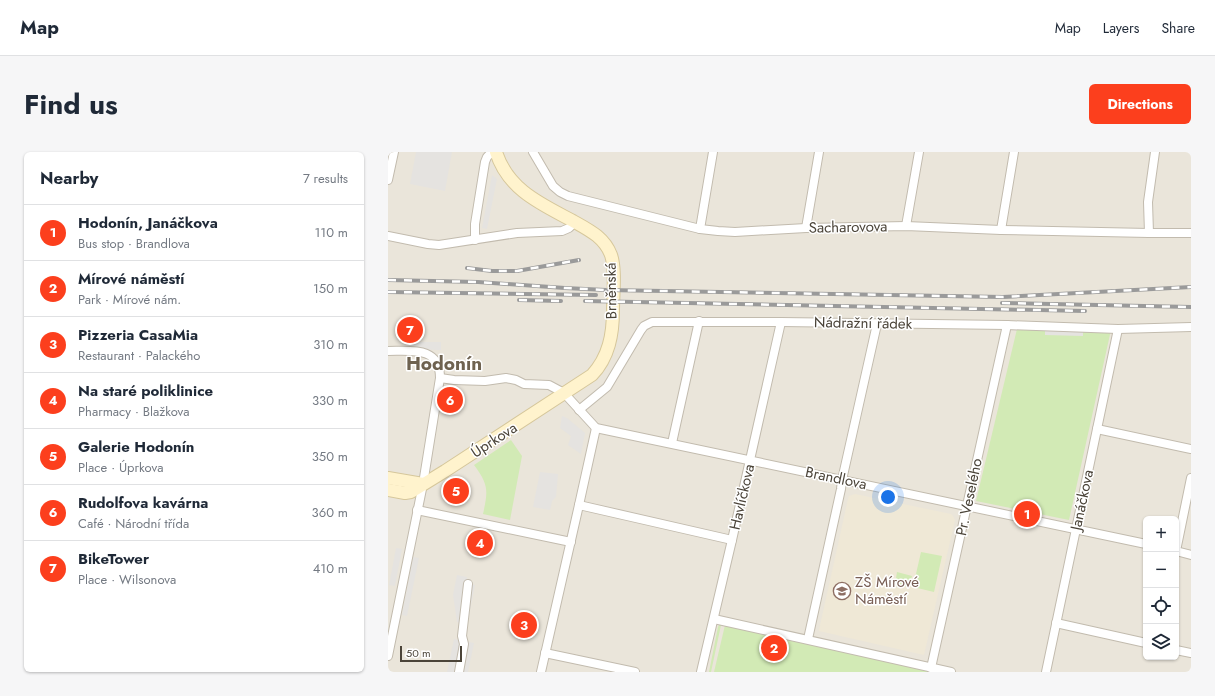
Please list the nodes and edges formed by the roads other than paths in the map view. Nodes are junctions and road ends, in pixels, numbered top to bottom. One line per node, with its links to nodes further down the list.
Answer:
1 (394, 152): 10 (street)
2 (492, 152): 19 (street)
3 (496, 152): 11 (main road, Brněnská)
4 (533, 152): 14 (street, Sacharovova)
5 (713, 152): 14 (street)
6 (819, 152): 13 (street)
7 (919, 152): 12 (street)
8 (1014, 152): 15 (street)
9 (1155, 152): 16 (street)
10 (388, 180)
11 (575, 222): 19 (street); 28 (main road, Brněnská)
12 (906, 226): 13 (street, Sacharovova); 15 (street, Sacharovova)
13 (806, 228): 14 (street, Sacharovova)
14 (700, 229)
15 (1001, 230): 16 (street, Sacharovova)
16 (1149, 233): 17 (street, Sacharovova)
17 (1191, 233)
18 (388, 236): 19 (street)
19 (475, 240)
20 (699, 321): 21 (street, Nádražní řádek); 29 (street, Nádražní řádek); 32 (street)
21 (781, 322): 22 (street, Nádražní řádek); 34 (street, Havlíčkova)
22 (877, 324): 23 (street, Nádražní řádek); 37 (street)
23 (1007, 326): 25 (street, Nádražní řádek); 41 (street, Pr. Veselého)
24 (1191, 328): 25 (street, Nádražní řádek)
25 (1118, 329): 31 (street, Janáčkova)
26 (388, 351): 27 (street)
27 (440, 378): 28 (street); 38 (street)
28 (564, 393): 29 (street); 38 (main road, Úprkova)
29 (579, 410): 30 (street)
30 (596, 428): 32 (street, Brandlova); 40 (street)
31 (1097, 429): 33 (street); 43 (street, Janáčkova)
32 (672, 443): 34 (street, Brandlova)
33 (1191, 449)
34 (750, 460): 37 (street, Brandlova); 45 (street, Havlíčkova)
35 (388, 478): 38 (main road)
36 (1191, 478): 44 (street)
37 (842, 480): 41 (street, Brandlova); 53 (street)
38 (423, 484): 39 (main road, Úprkova); 42 (street)
39 (388, 490)
40 (579, 506): 45 (street); 46 (street)
41 (967, 506): 43 (street, Brandlova); 59 (street, Pr. Veselého)
42 (418, 510): 46 (street); 58 (street)
43 (1075, 530): 47 (street, Brandlova); 52 (street, Janáčkova)
44 (1179, 536)
45 (732, 540): 51 (street, Havlíčkova)
46 (571, 542): 56 (street)
47 (1143, 543)
48 (1179, 552): 49 (street)
49 (1191, 555)
50 (468, 584): 60 (street)
51 (714, 619): 53 (street); 63 (street, Havlíčkova)
52 (1056, 624): 54 (street); 65 (street, Janáčkova)
53 (808, 640): 59 (street)
54 (1143, 642)
55 (1179, 651): 57 (street)
56 (546, 653): 61 (street); 62 (street)
57 (1191, 653)
58 (388, 656)
59 (932, 668): 64 (street)
60 (459, 672)
61 (541, 672)
62 (635, 672)
63 (701, 672)
64 (951, 672)
65 (1046, 672)

